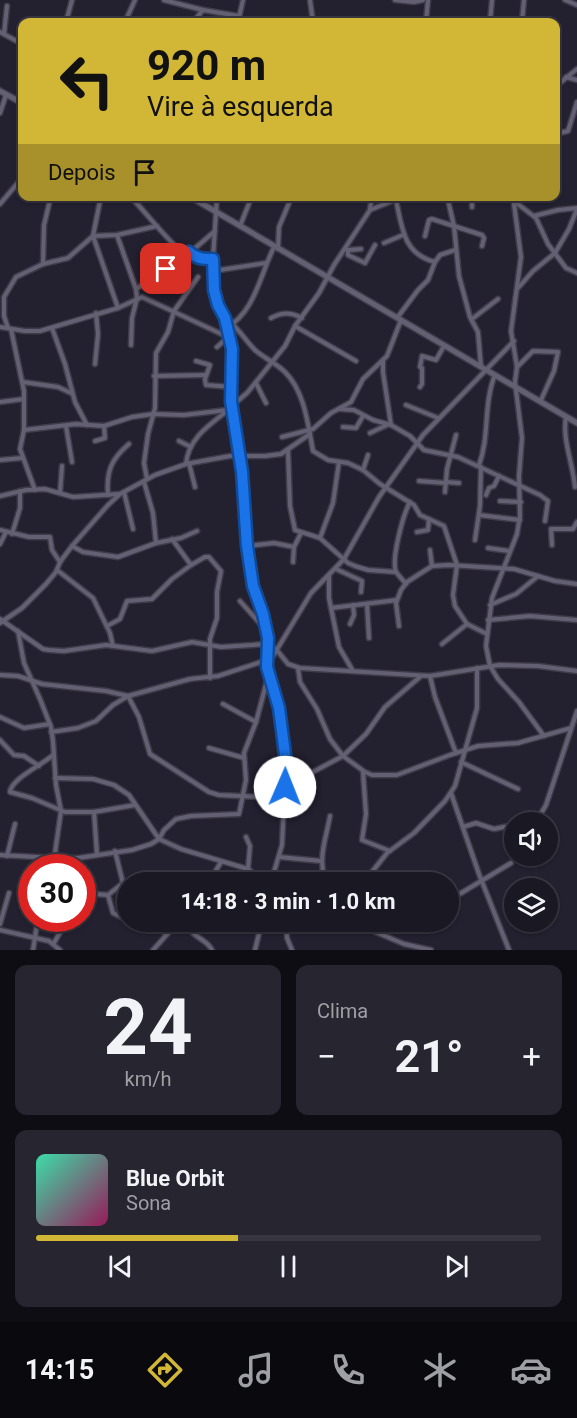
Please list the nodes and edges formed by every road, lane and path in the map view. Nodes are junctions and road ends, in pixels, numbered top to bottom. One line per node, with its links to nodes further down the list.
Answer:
1 (72, 0): 16 (street)
2 (135, 0): 17 (street)
3 (164, 0): 14 (street)
4 (243, 0): 15 (street)
5 (310, 0): 19 (street)
6 (395, 0): 7 (street)
7 (423, 0)
8 (428, 0): 20 (street)
9 (492, 0): 21 (street)
10 (524, 0): 22 (street)
11 (565, 0): 12 (street)
12 (577, 5)
13 (6, 6): 23 (street)
14 (203, 10): 15 (street); 18 (street)
15 (239, 16)
16 (67, 18)
17 (126, 18)
18 (196, 18)
19 (312, 18)
20 (426, 18)
21 (490, 18)
22 (522, 18)
23 (2, 33): 24 (street)
24 (18, 42)
25 (577, 69): 26 (street)
26 (566, 77): 27 (street); 28 (street)
27 (577, 80)
28 (560, 82)
29 (0, 91): 30 (street)
30 (6, 94): 31 (street); 33 (street)
31 (18, 101)
32 (577, 102): 34 (street)
33 (0, 113)
34 (560, 133)
35 (18, 184): 36 (street)
36 (1, 201)
37 (50, 201): 77 (street)
38 (100, 201): 61 (street)
39 (134, 201): 56 (street)
40 (197, 201): 54 (street)
41 (216, 201): 54 (street)
42 (250, 201): 57 (street)
43 (290, 201): 62 (street)
44 (371, 201): 53 (street)
45 (393, 201): 53 (street)
46 (396, 201): 63 (street)
47 (448, 201): 58 (street)
48 (472, 201): 51 (street)
49 (513, 201): 83 (street)
50 (515, 201): 55 (street)
51 (472, 207)
52 (577, 209): 55 (street); 72 (street)
53 (370, 210): 69 (street)
54 (215, 212): 57 (street); 59 (street)
55 (533, 216): 72 (street)
56 (157, 226): 60 (street); 73 (street)
57 (240, 226): 68 (street)
58 (453, 226): 64 (street); 67 (street); 71 (street)
59 (215, 230): 73 (street); 74 (street)
60 (117, 235): 61 (street); 82 (street)
61 (93, 236): 77 (street); 86 (street)
62 (278, 236): 68 (street); 68 (street)
63 (403, 236): 65 (street); 75 (street)
64 (425, 236)
65 (384, 243)
66 (375, 245): 69 (street)
67 (482, 246)
68 (274, 247): 76 (street); 80 (street)
69 (347, 249): 70 (street); 80 (street)
70 (360, 249)
71 (455, 250): 75 (street); 93 (street)
72 (555, 253): 79 (street); 83 (street)
73 (187, 254): 74 (street); 82 (street)
74 (213, 259): 78 (street)
75 (435, 262): 92 (street)
76 (266, 263): 78 (street); 94 (street)
77 (43, 264): 99 (street)
78 (213, 272): 89 (street)
79 (577, 273)
80 (328, 277): 91 (street); 92 (street)
81 (198, 278): 87 (street)
82 (136, 289): 84 (street)
83 (517, 289): 101 (street)
84 (138, 298): 86 (street); 87 (street); 102 (street)
85 (498, 299): 93 (street)
86 (118, 308): 88 (street)
87 (174, 311): 100 (street); 115 (street)
88 (96, 313): 97 (street); 109 (street)
89 (225, 318): 94 (street); 98 (street)
90 (271, 318): 91 (street)
91 (302, 318): 95 (street)
92 (399, 319): 103 (street); 107 (street)
93 (472, 319): 111 (street)
94 (234, 324): 98 (street); 108 (street)
95 (295, 326): 106 (street); 108 (street)
96 (0, 327): 99 (street)
97 (52, 328): 99 (street); 121 (street)
98 (226, 328): 100 (street)
99 (10, 329): 116 (street)
100 (228, 337): 104 (street); 119 (street)
101 (514, 341): 110 (street); 112 (street)
102 (130, 345)
103 (444, 346): 111 (street); 120 (street)
104 (217, 348)
105 (196, 361): 113 (street)
106 (356, 361)
107 (383, 361): 128 (street); 136 (street)
108 (273, 363): 117 (street); 141 (street)
109 (94, 364)
110 (517, 366): 118 (street); 123 (street)
111 (481, 367): 112 (street)
112 (487, 370): 114 (street); 133 (street)
113 (206, 375): 115 (street); 119 (street)
114 (495, 375): 118 (street); 160 (street)
115 (154, 376): 130 (street)
116 (23, 382): 121 (street); 122 (street)
117 (256, 382): 125 (street); 127 (street)
118 (516, 386): 123 (street); 167 (street)
119 (232, 387): 127 (street)
120 (420, 387)
121 (72, 393): 135 (street)
122 (24, 399): 124 (street); 140 (street)
123 (541, 400): 132 (street)
124 (0, 402)
125 (266, 404)
126 (406, 405): 133 (street)
127 (233, 407): 129 (street); 151 (street)
128 (340, 409): 131 (street); 141 (street)
129 (227, 410): 130 (street); 149 (street)
130 (153, 414): 138 (street); 163 (street)
131 (363, 416): 136 (street); 139 (street)
132 (566, 416): 134 (street); 169 (street)
133 (438, 418): 148 (street)
134 (577, 423)
135 (87, 425): 137 (street); 138 (street)
136 (389, 425): 142 (street); 148 (street)
137 (66, 426): 140 (street); 156 (street)
138 (104, 426): 145 (street)
139 (343, 426)
140 (24, 430): 154 (street)
141 (309, 432): 144 (street); 150 (street); 157 (street)
142 (370, 433)
143 (456, 435): 153 (street)
144 (282, 437)
145 (95, 441)
146 (179, 441): 149 (street)
147 (129, 444): 178 (street)
148 (417, 444): 153 (street); 170 (street)
149 (191, 447): 158 (street)
150 (288, 450): 151 (street); 192 (street)
151 (240, 455): 158 (street); 201 (street)
152 (368, 455): 161 (street)
153 (451, 455): 160 (street); 165 (street)
154 (22, 458): 155 (street); 171 (street)
155 (0, 460)
156 (72, 462)
157 (339, 462): 161 (street); 194 (street)
158 (188, 464): 163 (street); 168 (street)
159 (62, 466): 174 (street)
160 (480, 466): 162 (street); 182 (street)
161 (363, 470): 170 (street)
162 (498, 476): 167 (street); 176 (street)
163 (145, 481): 175 (street); 197 (street)
164 (419, 481): 165 (street)
165 (446, 482): 166 (street); 173 (street)
166 (459, 483)
167 (520, 485): 181 (street); 185 (street)
168 (195, 487)
169 (575, 487)
170 (386, 488): 180 (street); 206 (street)
171 (35, 490): 172 (street); 174 (street)
172 (20, 491): 177 (street); 193 (street)
173 (445, 492)
174 (60, 493): 178 (street)
175 (122, 493): 178 (street); 187 (street)
176 (486, 495)
177 (0, 496)
178 (110, 497): 200 (street)
179 (500, 501): 181 (street)
180 (410, 502): 183 (street); 215 (street)
181 (521, 502): 184 (street)
182 (480, 514): 184 (street); 196 (street)
183 (429, 519): 191 (street); 210 (street)
184 (520, 520): 205 (street)
185 (544, 521)
186 (577, 522): 199 (street)
187 (133, 529)
188 (0, 530): 190 (street)
189 (197, 531): 195 (street)
190 (6, 532): 193 (street); 198 (street)
191 (417, 532)
192 (301, 533): 194 (street); 202 (street)
193 (12, 534): 207 (street)
194 (320, 538): 206 (street)
195 (172, 539): 197 (street); 209 (street)
196 (475, 540)
197 (156, 543): 200 (street)
198 (0, 544)
199 (552, 545)
200 (72, 546): 207 (street)
201 (247, 546): 202 (street); 234 (street)
202 (294, 547): 208 (street)
203 (488, 548): 205 (street)
204 (430, 550): 211 (street)
205 (509, 551): 213 (street)
206 (344, 559): 212 (street); 215 (street)
207 (60, 562): 214 (street)
208 (293, 562)
209 (191, 565): 232 (street); 240 (street)
210 (457, 565): 211 (street); 213 (street); 231 (street)
211 (432, 566): 218 (street)
212 (336, 569): 217 (street); 220 (street)
213 (502, 569): 216 (street); 225 (street)
214 (57, 570): 229 (street); 232 (street)
215 (396, 572): 218 (street)
216 (539, 575): 219 (street); 225 (street)
217 (329, 576): 226 (street); 242 (street)
218 (406, 584): 221 (street)
219 (577, 584)
220 (361, 592)
221 (397, 600): 223 (street); 233 (street)
222 (240, 601): 234 (street)
223 (367, 604): 224 (street); 237 (street)
224 (353, 605): 226 (street); 230 (street)
225 (490, 605): 227 (street)
226 (331, 608): 247 (street)
227 (488, 620): 228 (street); 236 (street)
228 (577, 620)
229 (1, 621): 235 (street)
230 (350, 624)
231 (467, 624): 236 (street); 239 (street)
232 (107, 626): 241 (street)
233 (399, 626)
234 (266, 630): 238 (street)
235 (18, 631): 241 (street); 254 (street)
236 (487, 634): 244 (street)
237 (369, 638)
238 (267, 644): 240 (street); 242 (street); 243 (street)
239 (442, 644)
240 (209, 645): 241 (street); 253 (street)
241 (113, 646)
242 (277, 650): 243 (street); 245 (street)
243 (267, 660): 249 (street); 253 (street)
244 (490, 666): 246 (street); 248 (street); 263 (street)
245 (298, 668): 247 (street); 269 (street)
246 (477, 668): 252 (street); 266 (street)
247 (353, 671): 251 (street)
248 (577, 671)
249 (269, 672): 259 (street); 276 (street)
250 (0, 675): 254 (street)
251 (422, 675): 252 (street); 269 (street)
252 (430, 676): 267 (street)
253 (210, 678): 255 (street)
254 (30, 680): 255 (street); 260 (street)
255 (128, 696): 262 (street); 278 (street)
256 (222, 705): 259 (street)
257 (577, 711): 261 (street)
258 (0, 717): 260 (street)
259 (256, 722): 270 (street)
260 (50, 724): 262 (street)
261 (570, 728): 263 (street); 282 (street)
262 (51, 732): 268 (street)
263 (544, 736): 266 (street)
264 (0, 740): 272 (street)
265 (209, 748): 270 (street)
266 (465, 750): 267 (street); 271 (street)
267 (456, 753): 273 (street)
268 (54, 755): 272 (street); 274 (street)
269 (343, 756): 273 (street); 276 (street)
270 (244, 758): 278 (street)
271 (461, 762): 275 (street); 277 (street)
272 (39, 766): 280 (street)
273 (363, 771): 290 (street)
274 (55, 778): 279 (street); 280 (street)
275 (518, 789)
276 (285, 792): 278 (street); 296 (street)
277 (451, 793): 286 (street); 290 (street)
278 (242, 795): 288 (street)
279 (135, 805): 281 (street); 288 (street)
280 (61, 811): 281 (street); 291 (street)
281 (94, 812): 292 (street)
282 (542, 812)
283 (330, 816): 297 (street)
284 (15, 824): 294 (street)
285 (504, 827): 286 (street)
286 (463, 828): 306 (street)
287 (246, 837): 300 (street)
288 (159, 839): 289 (street); 298 (street)
289 (115, 851): 292 (street); 309 (street)
290 (390, 851): 305 (street)
291 (56, 854)
292 (97, 854)
293 (0, 855): 294 (street)
294 (7, 856): 295 (street)
295 (18, 856)
296 (279, 858): 297 (street); 303 (street)
297 (321, 861): 304 (street)
298 (221, 862): 300 (street); 301 (street)
299 (506, 866): 306 (street)
300 (248, 869): 302 (street)
301 (214, 872)
302 (252, 872)
303 (274, 872)
304 (324, 872)
305 (372, 872)
306 (482, 882): 310 (street); 331 (street)
307 (9, 893): 312 (street)
308 (96, 894): 309 (street)
309 (108, 895): 311 (street)
310 (459, 895)
311 (117, 915)
312 (0, 924)
313 (0, 930): 322 (street)
314 (36, 932): 322 (street)
315 (60, 932): 323 (street)
316 (164, 932): 321 (street)
317 (191, 932): 327 (street)
318 (259, 932): 328 (street)
319 (287, 932): 329 (street)
320 (376, 932): 330 (street)
321 (167, 934): 326 (street)
322 (35, 938): 323 (street); 324 (street)
323 (54, 943): 325 (street)
324 (33, 950)
325 (60, 950)
326 (153, 950)
327 (212, 950)
328 (255, 950)
329 (292, 950)
330 (431, 950)
331 (509, 950)

